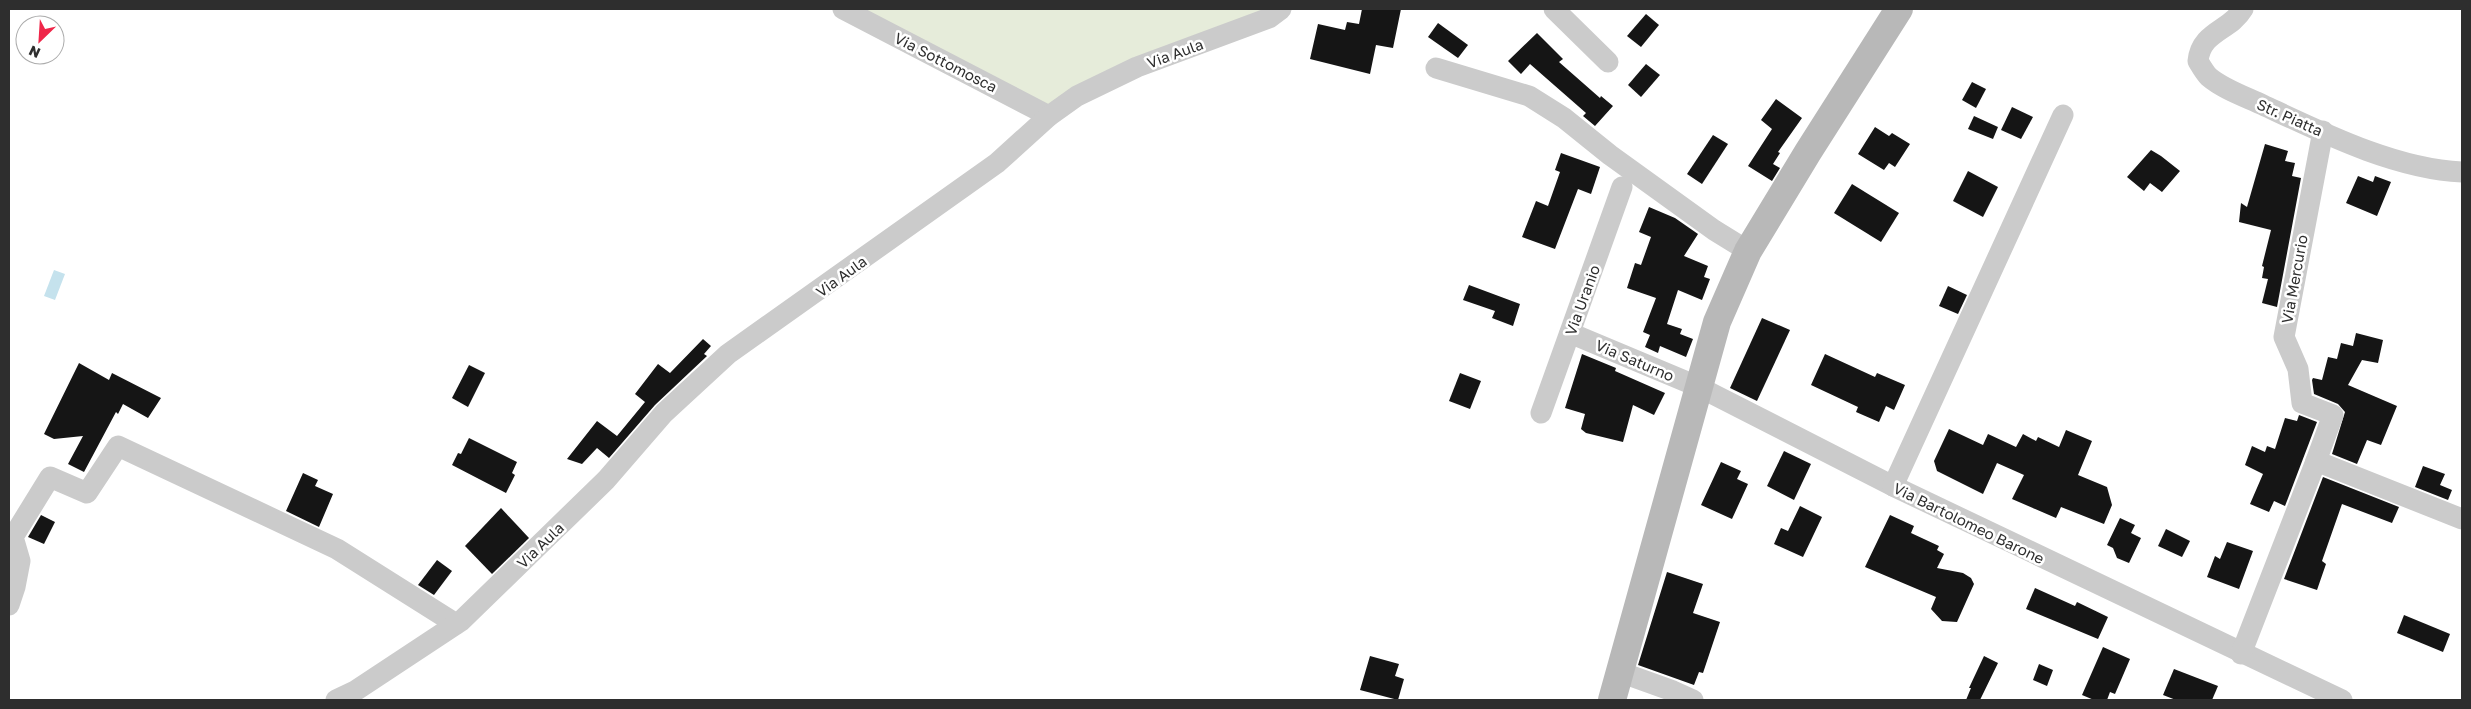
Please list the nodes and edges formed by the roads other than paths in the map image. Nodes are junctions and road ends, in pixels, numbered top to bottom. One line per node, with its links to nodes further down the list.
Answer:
1 (842, 9): 9 (street, Via Sottomosca)
2 (1281, 9): 9 (street, Via Aula)
3 (1554, 9): 6 (street)
4 (1899, 9): 13 (main road)
5 (2243, 9): 10 (street, Str. Piatta)
6 (1608, 62)
7 (1436, 68): 13 (street)
8 (2063, 115): 18 (street)
9 (1049, 116): 22 (street, Via Aula)
10 (2323, 132): 11 (street, Str. Piatta); 17 (street, Via Mercurio)
11 (2462, 172)
12 (1622, 187): 14 (street, Via Uranio)
13 (1748, 251): 15 (main road)
14 (1570, 333): 15 (street, Via Saturno); 16 (street, Via Uranio)
15 (1699, 387): 18 (street, Via Bartolomeo Barone); 24 (main road)
16 (1541, 413)
17 (2316, 461): 19 (street); 23 (street, Via Mercurio)
18 (1893, 486): 23 (street, Via Bartolomeo Barone)
19 (2462, 519)
20 (11, 536): 21 (street); 22 (street)
21 (9, 605)
22 (456, 624): 26 (street, Via Aula)
23 (2241, 654): 25 (street, Via Bartolomeo Barone)
24 (1620, 672): 27 (main road); 28 (street)
25 (2334, 699)
26 (336, 700)
27 (1612, 700)
28 (1693, 700)

